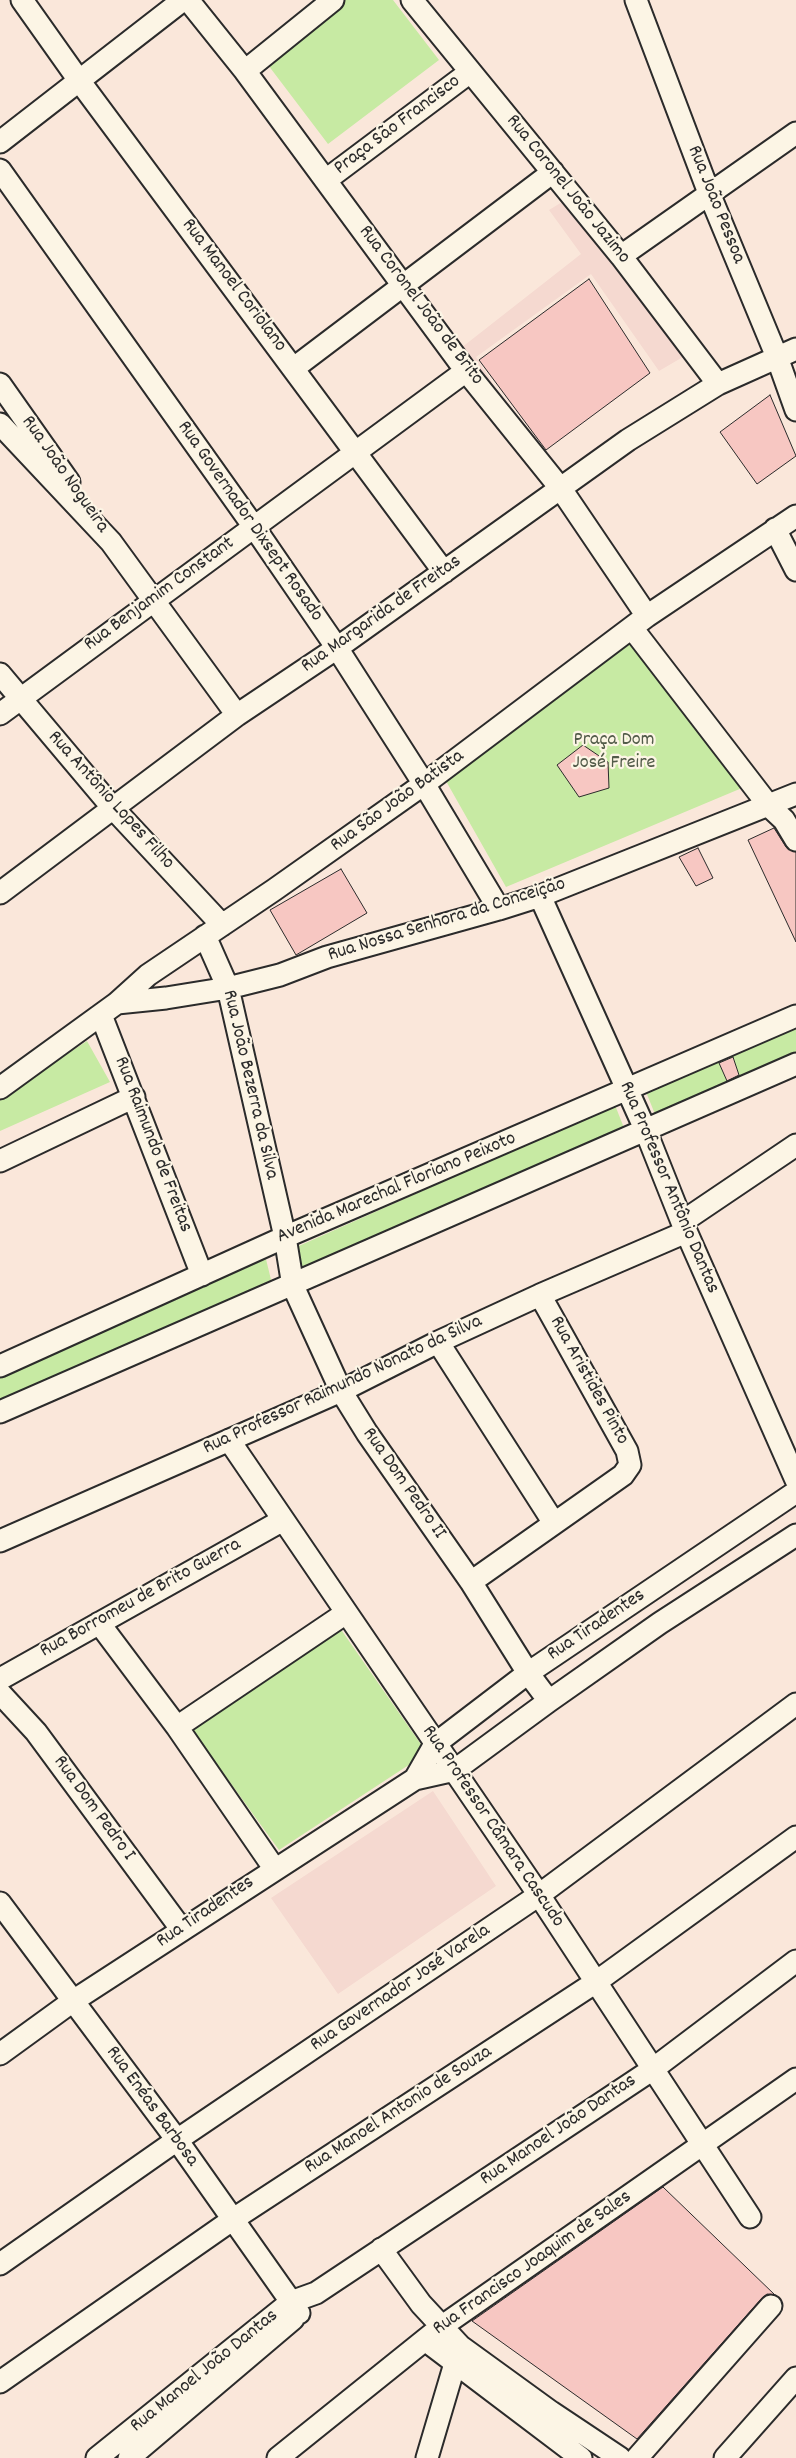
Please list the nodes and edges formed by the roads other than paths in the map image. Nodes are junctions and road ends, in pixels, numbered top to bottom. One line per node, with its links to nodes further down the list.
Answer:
1 (22, 0): 9 (street, Rua Manoel Coriolano)
2 (183, 0): 9 (street)
3 (188, 0): 7 (street, Rua Coronel João de Brito)
4 (333, 0): 7 (street)
5 (412, 0): 8 (street, Rua Coronel João Jazimo)
6 (636, 0): 15 (street, Rua João Pessoa)
7 (245, 70): 14 (street, Rua Coronel João de Brito)
8 (470, 72): 13 (street, Rua Coronel João Jazimo); 14 (street, Praça São Francisco)
9 (78, 79): 11 (street); 19 (street, Rua Manoel Coriolano)
10 (796, 133): 15 (street)
11 (0, 142)
12 (0, 170): 28 (street, Rua Governador Dixsept Rosado)
13 (553, 172): 16 (street, Rua Coronel João Jazimo); 17 (street)
14 (326, 180): 17 (street, Rua Coronel João de Brito)
15 (709, 193): 16 (street); 18 (street, Rua João Pessoa)
16 (621, 256): 22 (street, Rua Coronel João Jazimo)
17 (404, 286): 19 (street); 20 (street, Rua Coronel João de Brito)
18 (786, 353): 22 (street, Rua Margarida de Freitas); 23 (street, Rua João Pessoa)
19 (294, 368): 25 (street, Rua Manoel Coriolano)
20 (466, 371): 25 (street, Rua Benjamim Constant); 26 (street, Rua Coronel João de Brito)
21 (0, 384): 30 (street, Rua João Nogueira)
22 (718, 384): 26 (street, Rua Margarida de Freitas)
23 (796, 410)
24 (0, 424): 30 (street, Rua João Nogueira)
25 (356, 454): 28 (street, Rua Benjamim Constant); 32 (street, Rua Manoel Coriolano)
26 (561, 489): 32 (street, Rua Margarida de Freitas); 34 (street, Rua Coronel João de Brito)
27 (796, 516): 29 (street, Rua São João Batista)
28 (254, 527): 33 (street, Rua Benjamim Constant); 35 (street, Rua Governador Dixsept Rosado)
29 (775, 529): 31 (street); 34 (street, Rua São João Batista)
30 (111, 542): 33 (street, Rua João Nogueira)
31 (796, 570)
32 (444, 572): 35 (street, Rua Margarida de Freitas)
33 (152, 601): 37 (street, Rua Benjamim Constant); 39 (street, Rua João Nogueira)
34 (640, 622): 40 (street, Rua São João Batista); 42 (street, Rua Coronel João de Brito)
35 (337, 648): 39 (street, Rua Margarida de Freitas); 40 (street, Rua Governador Dixsept Rosado)
36 (0, 674): 37 (street, Rua Antônio Lopes Filho)
37 (21, 698): 38 (street, Rua Benjamim Constant); 43 (street, Rua Antônio Lopes Filho)
38 (0, 714)
39 (238, 715): 43 (street, Rua Margarida de Freitas)
40 (424, 784): 47 (street, Rua Governador Dixsept Rosado); 48 (street, Rua São João Batista)
41 (796, 794): 42 (street, Rua Nossa Senhora da Conceição)
42 (769, 806): 44 (street, Rua Coronel João de Brito); 46 (street, Rua Nossa Senhora da Conceição)
43 (112, 807): 45 (street, Rua Margarida de Freitas); 48 (street, Rua Antônio Lopes Filho)
44 (796, 840)
45 (0, 892)
46 (540, 896): 47 (street, Rua Nossa Senhora da Conceição); 54 (street, Rua Professor Antônio Dantas)
47 (499, 909): 49 (street, Rua Nossa Senhora da Conceição)
48 (214, 931): 49 (street, Rua João Bezerra da Silva); 50 (street, Rua São João Batista)
49 (228, 988): 50 (street, Rua Nossa Senhora da Conceição); 60 (street, Rua João Bezerra da Silva)
50 (109, 1009): 53 (street, Rua São João Batista); 55 (street, Rua Raimundo de Freitas)
51 (796, 1016): 54 (street, Avenida Marechal Floriano Peixoto)
52 (795, 1066): 56 (street)
53 (0, 1088)
54 (626, 1090): 56 (street, Rua Professor Antônio Dantas); 60 (street, Avenida Marechal Floriano Peixoto)
55 (134, 1097): 58 (street); 61 (street, Rua Raimundo de Freitas)
56 (644, 1130): 59 (street, Rua Professor Antônio Dantas); 62 (street)
57 (796, 1145): 59 (street, Rua Professor Raimundo Nonato da Silva)
58 (0, 1161)
59 (684, 1227): 63 (street, Rua Professor Raimundo Nonato da Silva); 69 (street, Rua Professor Antônio Dantas)
60 (285, 1237): 61 (street, Avenida Marechal Floriano Peixoto); 62 (street, Rua João Bezerra da Silva)
61 (202, 1275): 65 (street, Avenida Marechal Floriano Peixoto)
62 (293, 1286): 66 (street, Rua Dom Pedro II); 67 (street)
63 (540, 1295): 64 (street, Rua Professor Raimundo Nonato da Silva); 72 (street, Rua Aristides Pinto)
64 (438, 1342): 66 (street, Rua Professor Raimundo Nonato da Silva); 72 (street)
65 (0, 1366)
66 (340, 1391): 68 (street, Rua Professor Raimundo Nonato da Silva); 75 (street, Rua Dom Pedro II)
67 (0, 1412)
68 (229, 1440): 71 (street, Rua Professor Câmara Cascudo); 74 (street, Rua Professor Raimundo Nonato da Silva)
69 (796, 1480)
70 (796, 1492): 76 (street, Rua Tiradentes)
71 (283, 1520): 77 (street, Rua Professor Câmara Cascudo); 78 (street, Rua Borromeu de Brito Guerra)
72 (554, 1523): 75 (street)
73 (796, 1535): 79 (street, Rua Tiradentes)
74 (0, 1541)
75 (471, 1582): 80 (street, Rua Dom Pedro II)
76 (640, 1597): 79 (street); 80 (street, Rua Tiradentes)
77 (346, 1613): 85 (street); 86 (street, Rua Professor Câmara Cascudo)
78 (99, 1623): 81 (street, Rua Borromeu de Brito Guerra); 85 (street)
79 (660, 1624): 83 (street, Rua Tiradentes)
80 (528, 1673): 83 (street, Rua Dom Pedro II); 86 (street, Rua Tiradentes)
81 (0, 1679)
82 (0, 1694): 93 (street, Rua Dom Pedro I)
83 (549, 1701): 87 (street, Rua Tiradentes)
84 (796, 1704): 91 (street, Rua Governador José Varela)
85 (177, 1727): 90 (street)
86 (435, 1744): 87 (street, Rua Professor Câmara Cascudo); 88 (street, Rua Tiradentes)
87 (456, 1770): 88 (street, Rua Tiradentes); 91 (street, Rua Professor Câmara Cascudo)
88 (415, 1779): 90 (street, Rua Tiradentes)
89 (796, 1837): 95 (street, Rua Manoel Antonio de Souza)
90 (274, 1868): 93 (street, Rua Tiradentes)
91 (539, 1895): 95 (street, Rua Professor Câmara Cascudo); 100 (street, Rua Governador José Varela)
92 (0, 1903): 96 (street, Rua Enéas Barbosa)
93 (182, 1930): 96 (street, Rua Tiradentes)
94 (796, 1961): 98 (street, Rua Manoel João Dantas)
95 (596, 1982): 98 (street, Rua Professor Câmara Cascudo); 103 (street, Rua Manoel Antonio de Souza)
96 (73, 2000): 97 (street, Rua Tiradentes); 100 (street, Rua Enéas Barbosa)
97 (0, 2054)
98 (653, 2069): 101 (street, Rua Professor Câmara Cascudo); 104 (street, Rua Manoel João Dantas)
99 (796, 2079): 101 (street, Rua Francisco Joaquim de Sales)
100 (177, 2140): 103 (street, Rua Enéas Barbosa); 105 (street, Rua Governador José Varela)
101 (703, 2146): 102 (street, Rua Professor Câmara Cascudo); 108 (street, Rua Francisco Joaquim de Sales)
102 (750, 2217)
103 (232, 2220): 107 (street, Rua Enéas Barbosa); 111 (street, Rua Manoel Antonio de Souza)
104 (382, 2249): 107 (street, Rua Manoel João Dantas); 108 (street)
105 (0, 2264)
106 (772, 2306): 118 (street)
107 (295, 2308): 113 (street, Rua Manoel João Dantas); 114 (street, Rua Manoel João Dantas)
108 (433, 2333): 109 (street); 115 (street, Rua Francisco Joaquim de Sales)
109 (458, 2354): 112 (street); 116 (street); 117 (street)
110 (796, 2378): 119 (street)
111 (0, 2382)
112 (425, 2454)
113 (97, 2458)
114 (129, 2458)
115 (278, 2458)
116 (581, 2458)
117 (620, 2458)
118 (637, 2458)
119 (724, 2458)

